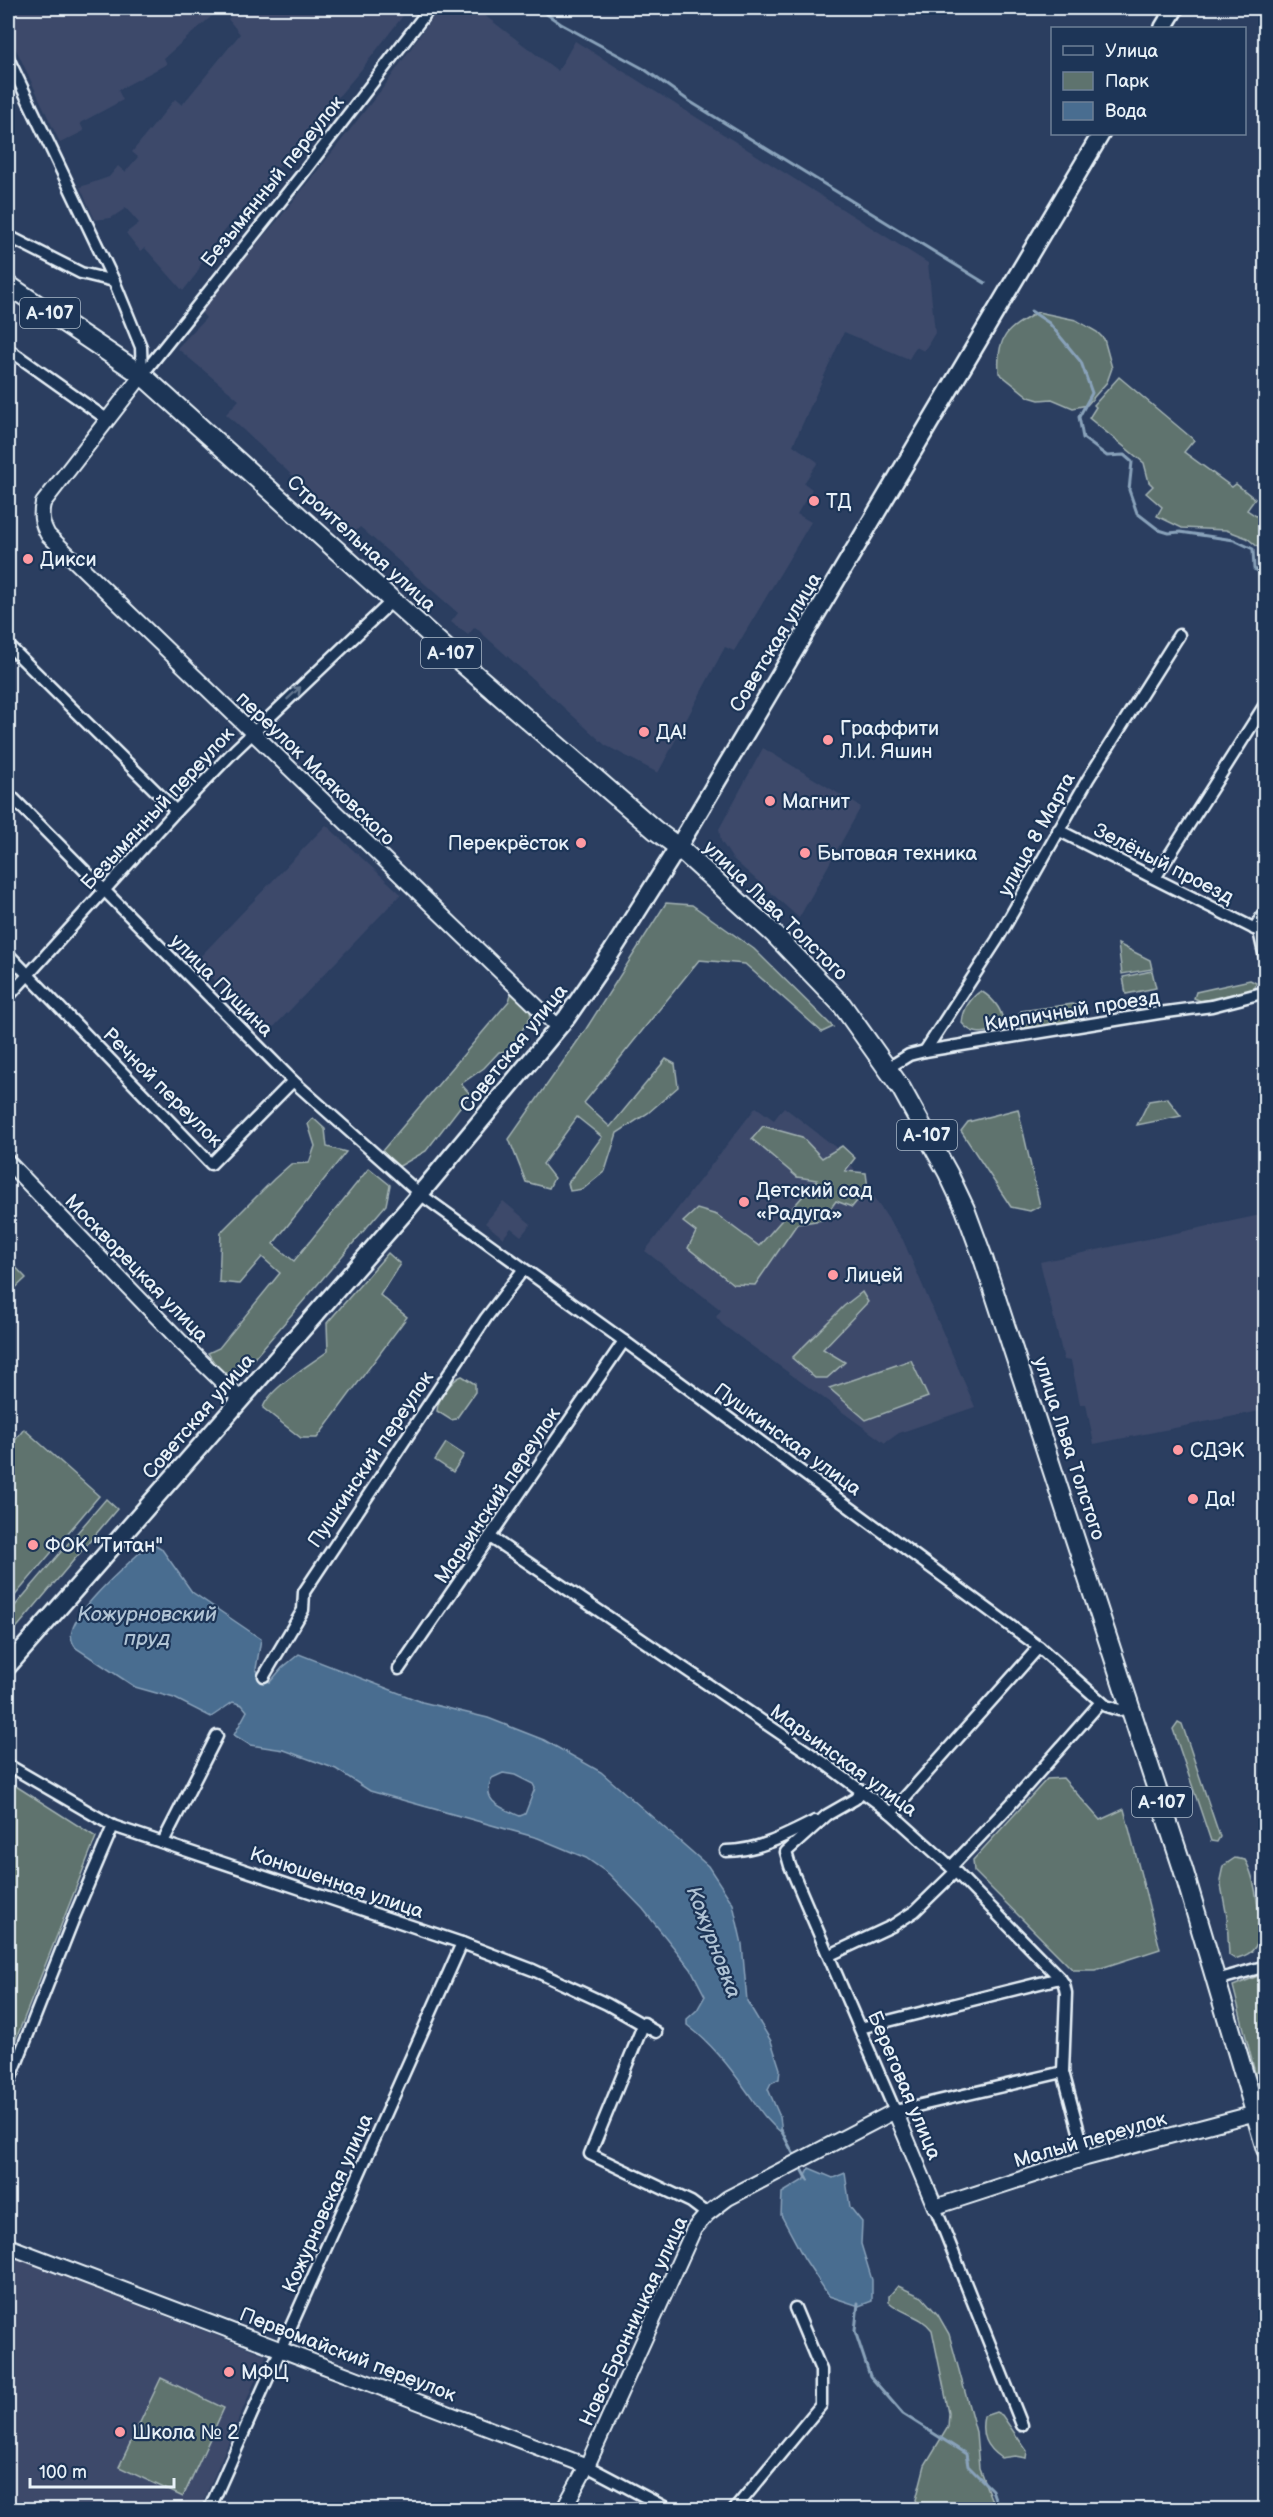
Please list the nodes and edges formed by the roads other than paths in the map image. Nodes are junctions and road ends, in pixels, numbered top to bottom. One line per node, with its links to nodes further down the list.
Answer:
1 (430, 8): 10 (street, Безымянный переулок)
2 (1175, 8): 3 (main road)
3 (1164, 27)
4 (8, 58): 7 (street)
5 (1100, 135): 20 (main road, Советская улица)
6 (8, 236): 7 (street)
7 (114, 281): 10 (street)
8 (8, 285): 10 (highway, Строительная улица / А-107)
9 (8, 349): 11 (street)
10 (142, 375): 11 (street); 12 (highway, Строительная улица / А-107)
11 (108, 420): 16 (street, переулок Маяковского)
12 (392, 601): 16 (street, Безымянный переулок, one-way to 12); 20 (highway, Строительная улица / А-107)
13 (1179, 635): 19 (street, улица 8 Марта)
14 (8, 645): 18 (street)
15 (1266, 704): 21 (street)
16 (251, 733): 18 (street, Безымянный переулок); 30 (street, переулок Маяковского)
17 (8, 794): 22 (street, улица Пущина)
18 (176, 811): 22 (street, Безымянный переулок)
19 (1058, 830): 21 (street, Зелёный проезд); 31 (street, улица 8 Марта)
20 (678, 847): 30 (main road, Советская улица); 32 (highway, улица Льва Толстого / А-107)
21 (1155, 878): 24 (street, Зелёный проезд)
22 (104, 891): 27 (street, Безымянный переулок); 33 (street, улица Пущина)
23 (1266, 910): 24 (street)
24 (1254, 929): 26 (street)
25 (8, 954): 27 (street, Речной переулок)
26 (1266, 962)
27 (28, 976): 29 (street, Безымянный переулок); 33 (street, Речной переулок)
28 (1266, 992): 31 (street, Кирпичный проезд)
29 (8, 997)
30 (558, 1027): 35 (main road, Советская улица)
31 (925, 1051): 32 (street, Кирпичный проезд)
32 (888, 1068): 45 (highway, улица Льва Толстого / А-107)
33 (293, 1081): 35 (street, улица Пущина)
34 (8, 1162): 38 (street, Москворецкая улица)
35 (420, 1194): 36 (street, Пушкинская улица); 38 (main road, Советская улица)
36 (523, 1270): 37 (street, Пушкинская улица); 43 (street, Пушкинский переулок)
37 (624, 1341): 39 (street, Марьинский переулок); 40 (street, Пушкинская улица)
38 (240, 1399): 41 (main road, Советская улица)
39 (490, 1537): 42 (street, Марьинский переулок); 48 (street, Марьинская улица)
40 (1040, 1647): 44 (street, Пушкинская улица); 49 (street)
41 (8, 1666)
42 (399, 1670)
43 (264, 1676)
44 (1101, 1702): 45 (street, Пушкинская улица); 54 (street)
45 (1131, 1708): 59 (highway, улица Льва Толстого / А-107)
46 (217, 1736): 52 (street)
47 (8, 1765): 51 (street, Конюшенная улица)
48 (862, 1791): 49 (street, Марьинская улица); 50 (street, Береговая улица)
49 (891, 1813): 54 (street, Марьинская улица)
50 (826, 1815): 53 (street); 56 (street, Береговая улица)
51 (113, 1826): 52 (street, Конюшенная улица); 64 (street)
52 (163, 1842): 55 (street, Конюшенная улица)
53 (726, 1851)
54 (953, 1870): 56 (street); 58 (street, Марьинская улица)
55 (462, 1943): 60 (street, Конюшенная улица); 73 (street, Кожурновская улица)
56 (830, 1955): 61 (street, Береговая улица)
57 (1266, 1966): 59 (street)
58 (1060, 1978): 61 (street); 63 (street)
59 (1217, 1980): 66 (highway, улица Льва Толстого / А-107)
60 (644, 2023): 62 (street, Конюшенная улица); 70 (street)
61 (860, 2028): 65 (street, Береговая улица)
62 (656, 2032)
63 (1063, 2072): 65 (street); 68 (street)
64 (8, 2085)
65 (896, 2111): 69 (street, Береговая улица); 70 (street, Ново-Бронницкая улица)
66 (1256, 2113): 67 (highway, улица Льва Толстого / А-107); 68 (street, Малый переулок)
67 (1266, 2149)
68 (1086, 2158): 69 (street, Малый переулок)
69 (935, 2207): 74 (street, Береговая улица)
70 (707, 2214): 75 (street, Ново-Бронницкая улица)
71 (8, 2246): 73 (street, Первомайский переулок)
72 (795, 2308): 79 (street)
73 (282, 2350): 75 (street, Первомайский переулок); 76 (street, Кожурновская улица)
74 (1022, 2425)
75 (587, 2466): 77 (street, Ново-Бронницкая улица); 78 (street, Первомайский переулок)
76 (209, 2510)
77 (563, 2510)
78 (670, 2510)
79 (734, 2510)

